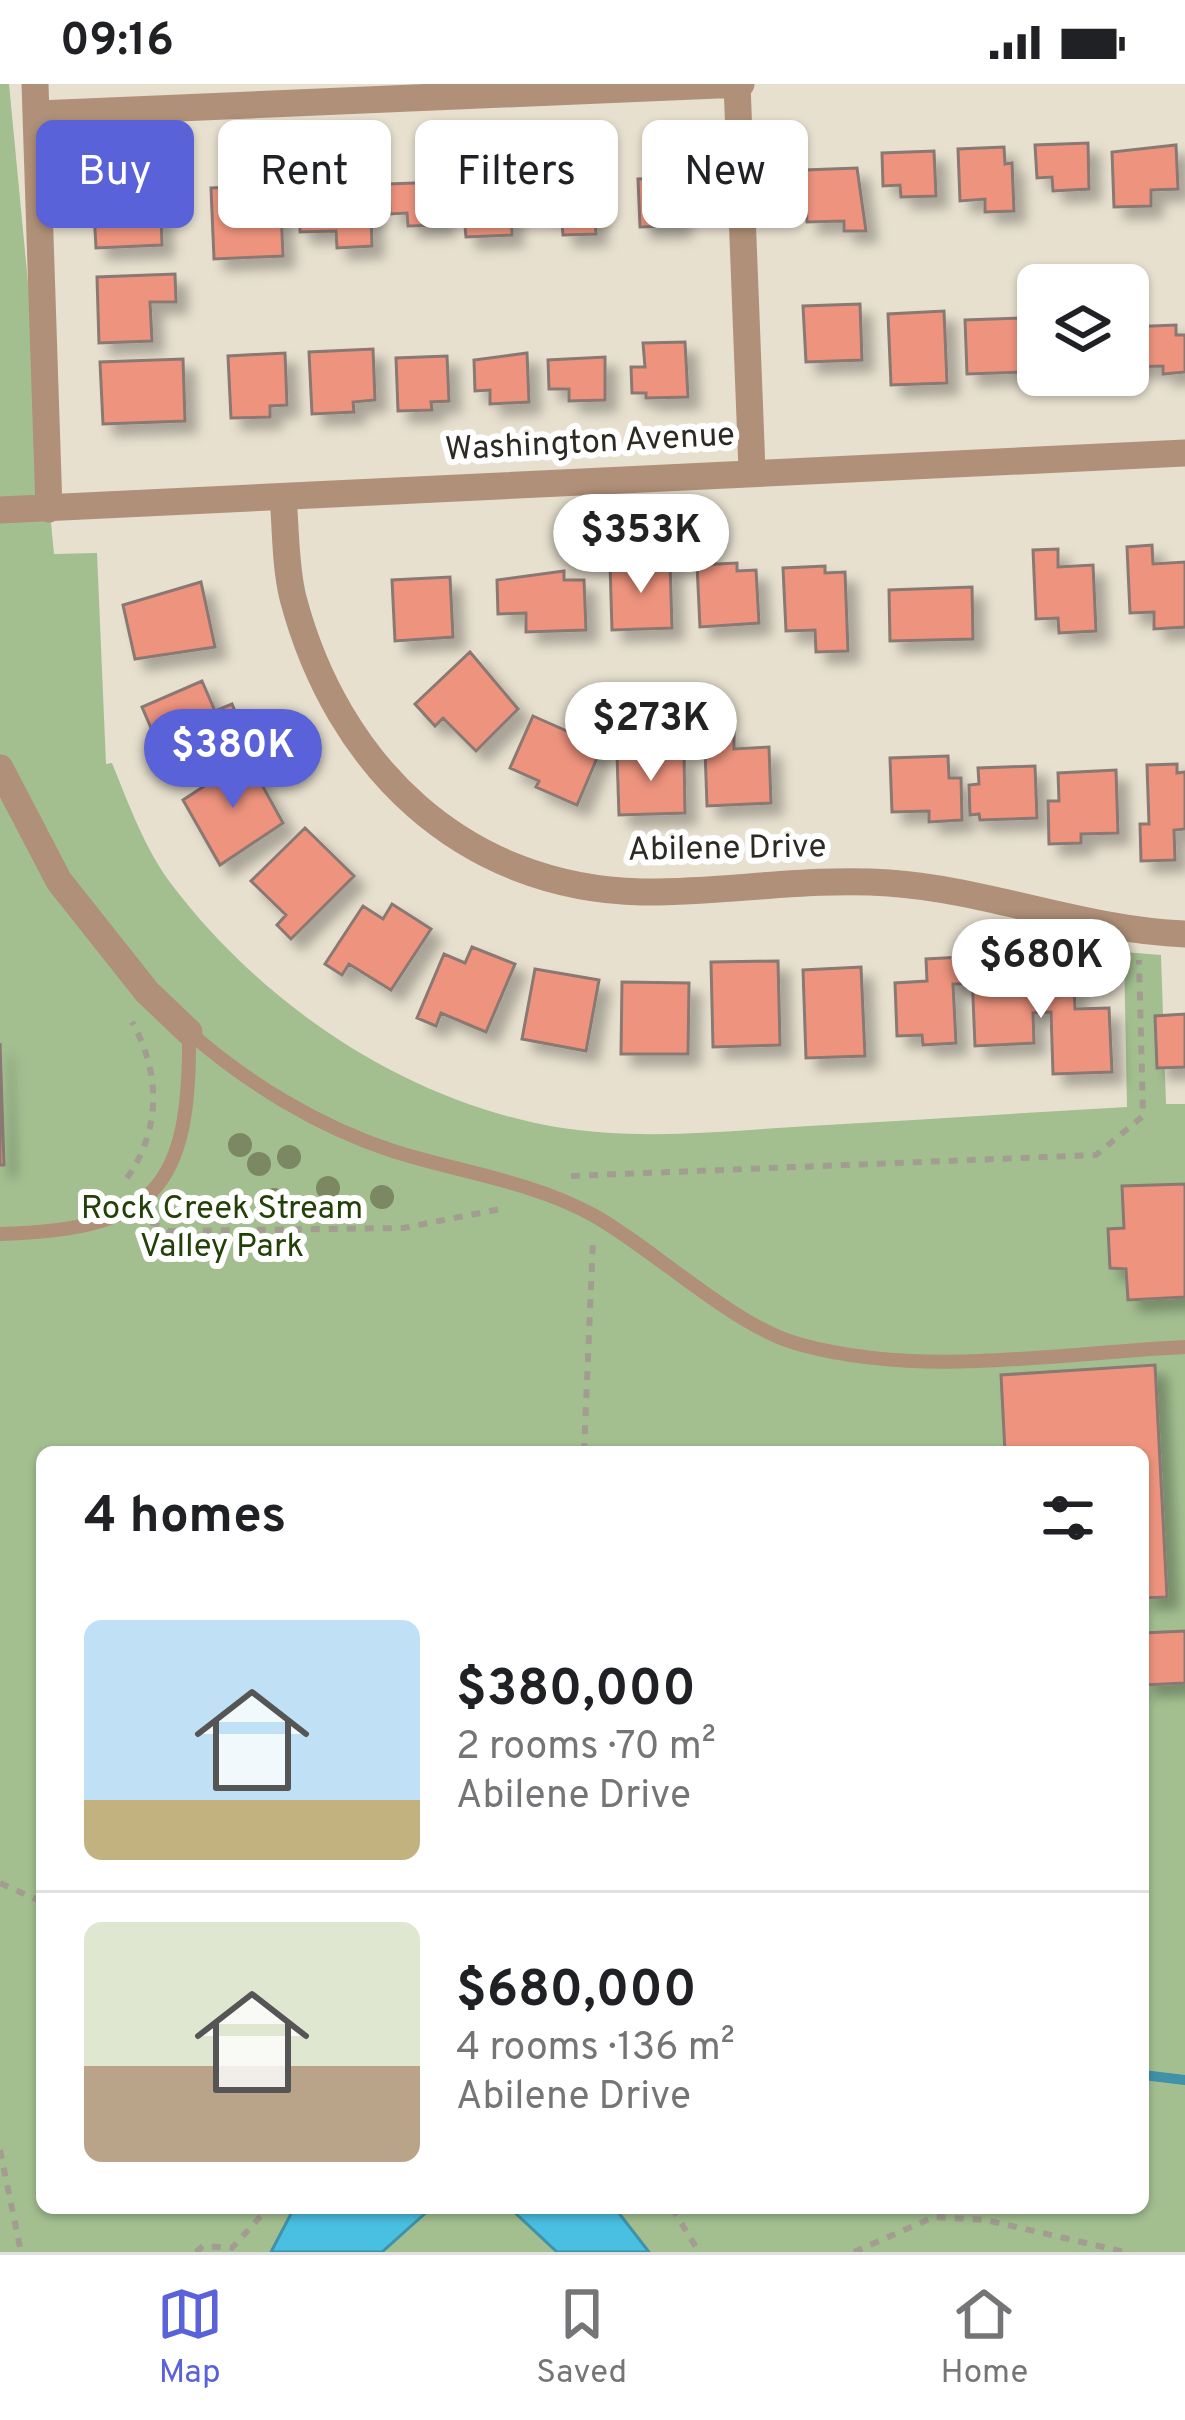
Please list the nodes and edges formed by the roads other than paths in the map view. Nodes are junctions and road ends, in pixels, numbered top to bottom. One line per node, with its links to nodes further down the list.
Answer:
1 (35, 84): 3 (street)
2 (738, 84): 3 (street); 5 (street)
3 (38, 114): 7 (street)
4 (1185, 453): 5 (street, Washington Avenue)
5 (752, 470): 6 (street, Washington Avenue)
6 (283, 498): 7 (street, Washington Avenue); 10 (street, Abilene Drive)
7 (49, 509): 8 (street, Washington Avenue)
8 (0, 510)
9 (0, 768): 11 (street)
10 (1185, 934)
11 (189, 1032): 12 (lane); 13 (lane)
12 (0, 1234)
13 (1185, 1347)

